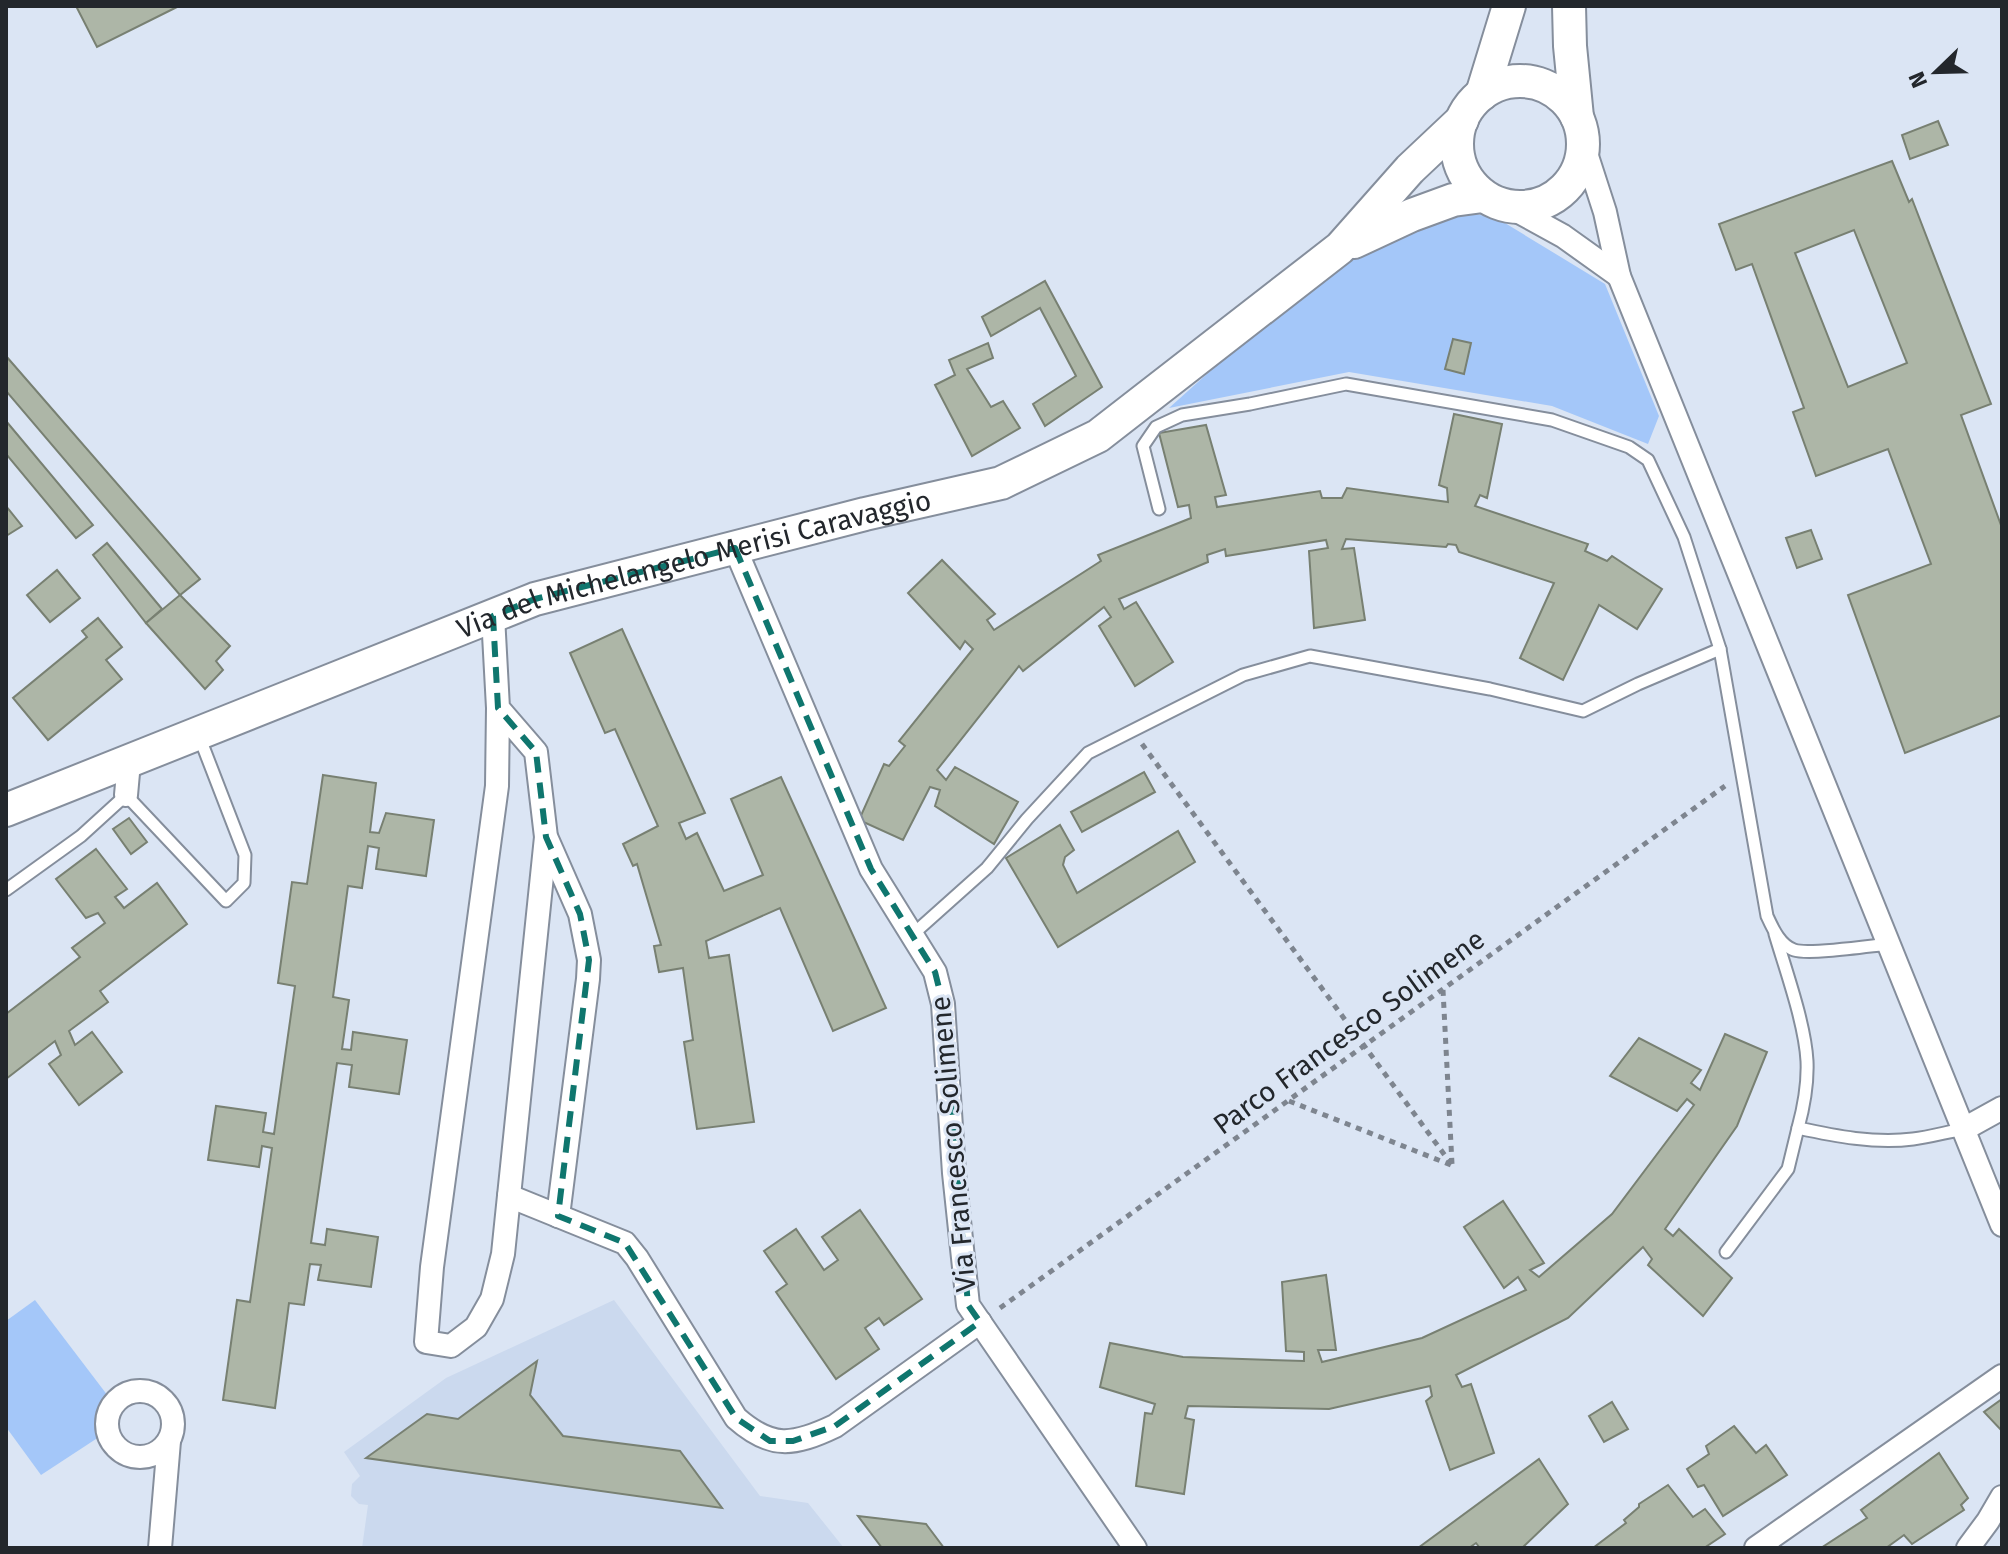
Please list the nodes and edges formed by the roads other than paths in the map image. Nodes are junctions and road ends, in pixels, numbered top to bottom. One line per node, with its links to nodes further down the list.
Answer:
1 (1509, 6): 3 (street)
2 (1569, 6): 5 (street)
3 (1482, 94): 4 (street); 5 (street)
4 (1462, 120): 6 (street); 7 (street, Via del Michelangelo Merisi Caravaggio)
5 (1580, 131): 6 (street); 8 (street)
6 (1497, 201): 7 (street, Via del Michelangelo Merisi Caravaggio); 8 (street)
7 (1340, 248): 10 (street, Via del Michelangelo Merisi Caravaggio)
8 (1619, 276): 22 (street)
9 (1159, 509): 12 (lane)
10 (735, 548): 11 (street, Via del Michelangelo Merisi Caravaggio); 21 (street, Via Francesco Solimene)
11 (493, 616): 13 (street); 14 (street, Via del Michelangelo Merisi Caravaggio)
12 (1720, 649): 20 (lane); 21 (lane)
13 (498, 708): 18 (street); 26 (street)
14 (198, 734): 15 (street, Via del Michelangelo Merisi Caravaggio); 16 (lane)
15 (129, 762): 16 (street); 17 (street, Via del Michelangelo Merisi Caravaggio)
16 (126, 795): 19 (lane)
17 (6, 810)
18 (546, 837): 26 (street); 27 (street)
19 (6, 890)
20 (1775, 934): 22 (lane); 24 (lane)
21 (912, 935): 30 (street, Via Francesco Solimene)
22 (1889, 944): 25 (street)
23 (2002, 1108): 25 (street)
24 (1798, 1128): 25 (lane); 29 (lane)
25 (1964, 1129): 28 (street)
26 (509, 1196): 27 (street)
27 (558, 1216): 30 (street)
28 (2002, 1225)
29 (1726, 1252)
30 (980, 1322): 35 (street, Via Francesco Solimene)
31 (2002, 1376): 36 (street)
32 (169, 1441): 34 (street)
33 (2002, 1497): 37 (street)
34 (160, 1548)
35 (1135, 1548)
36 (1756, 1548)
37 (1968, 1548)

